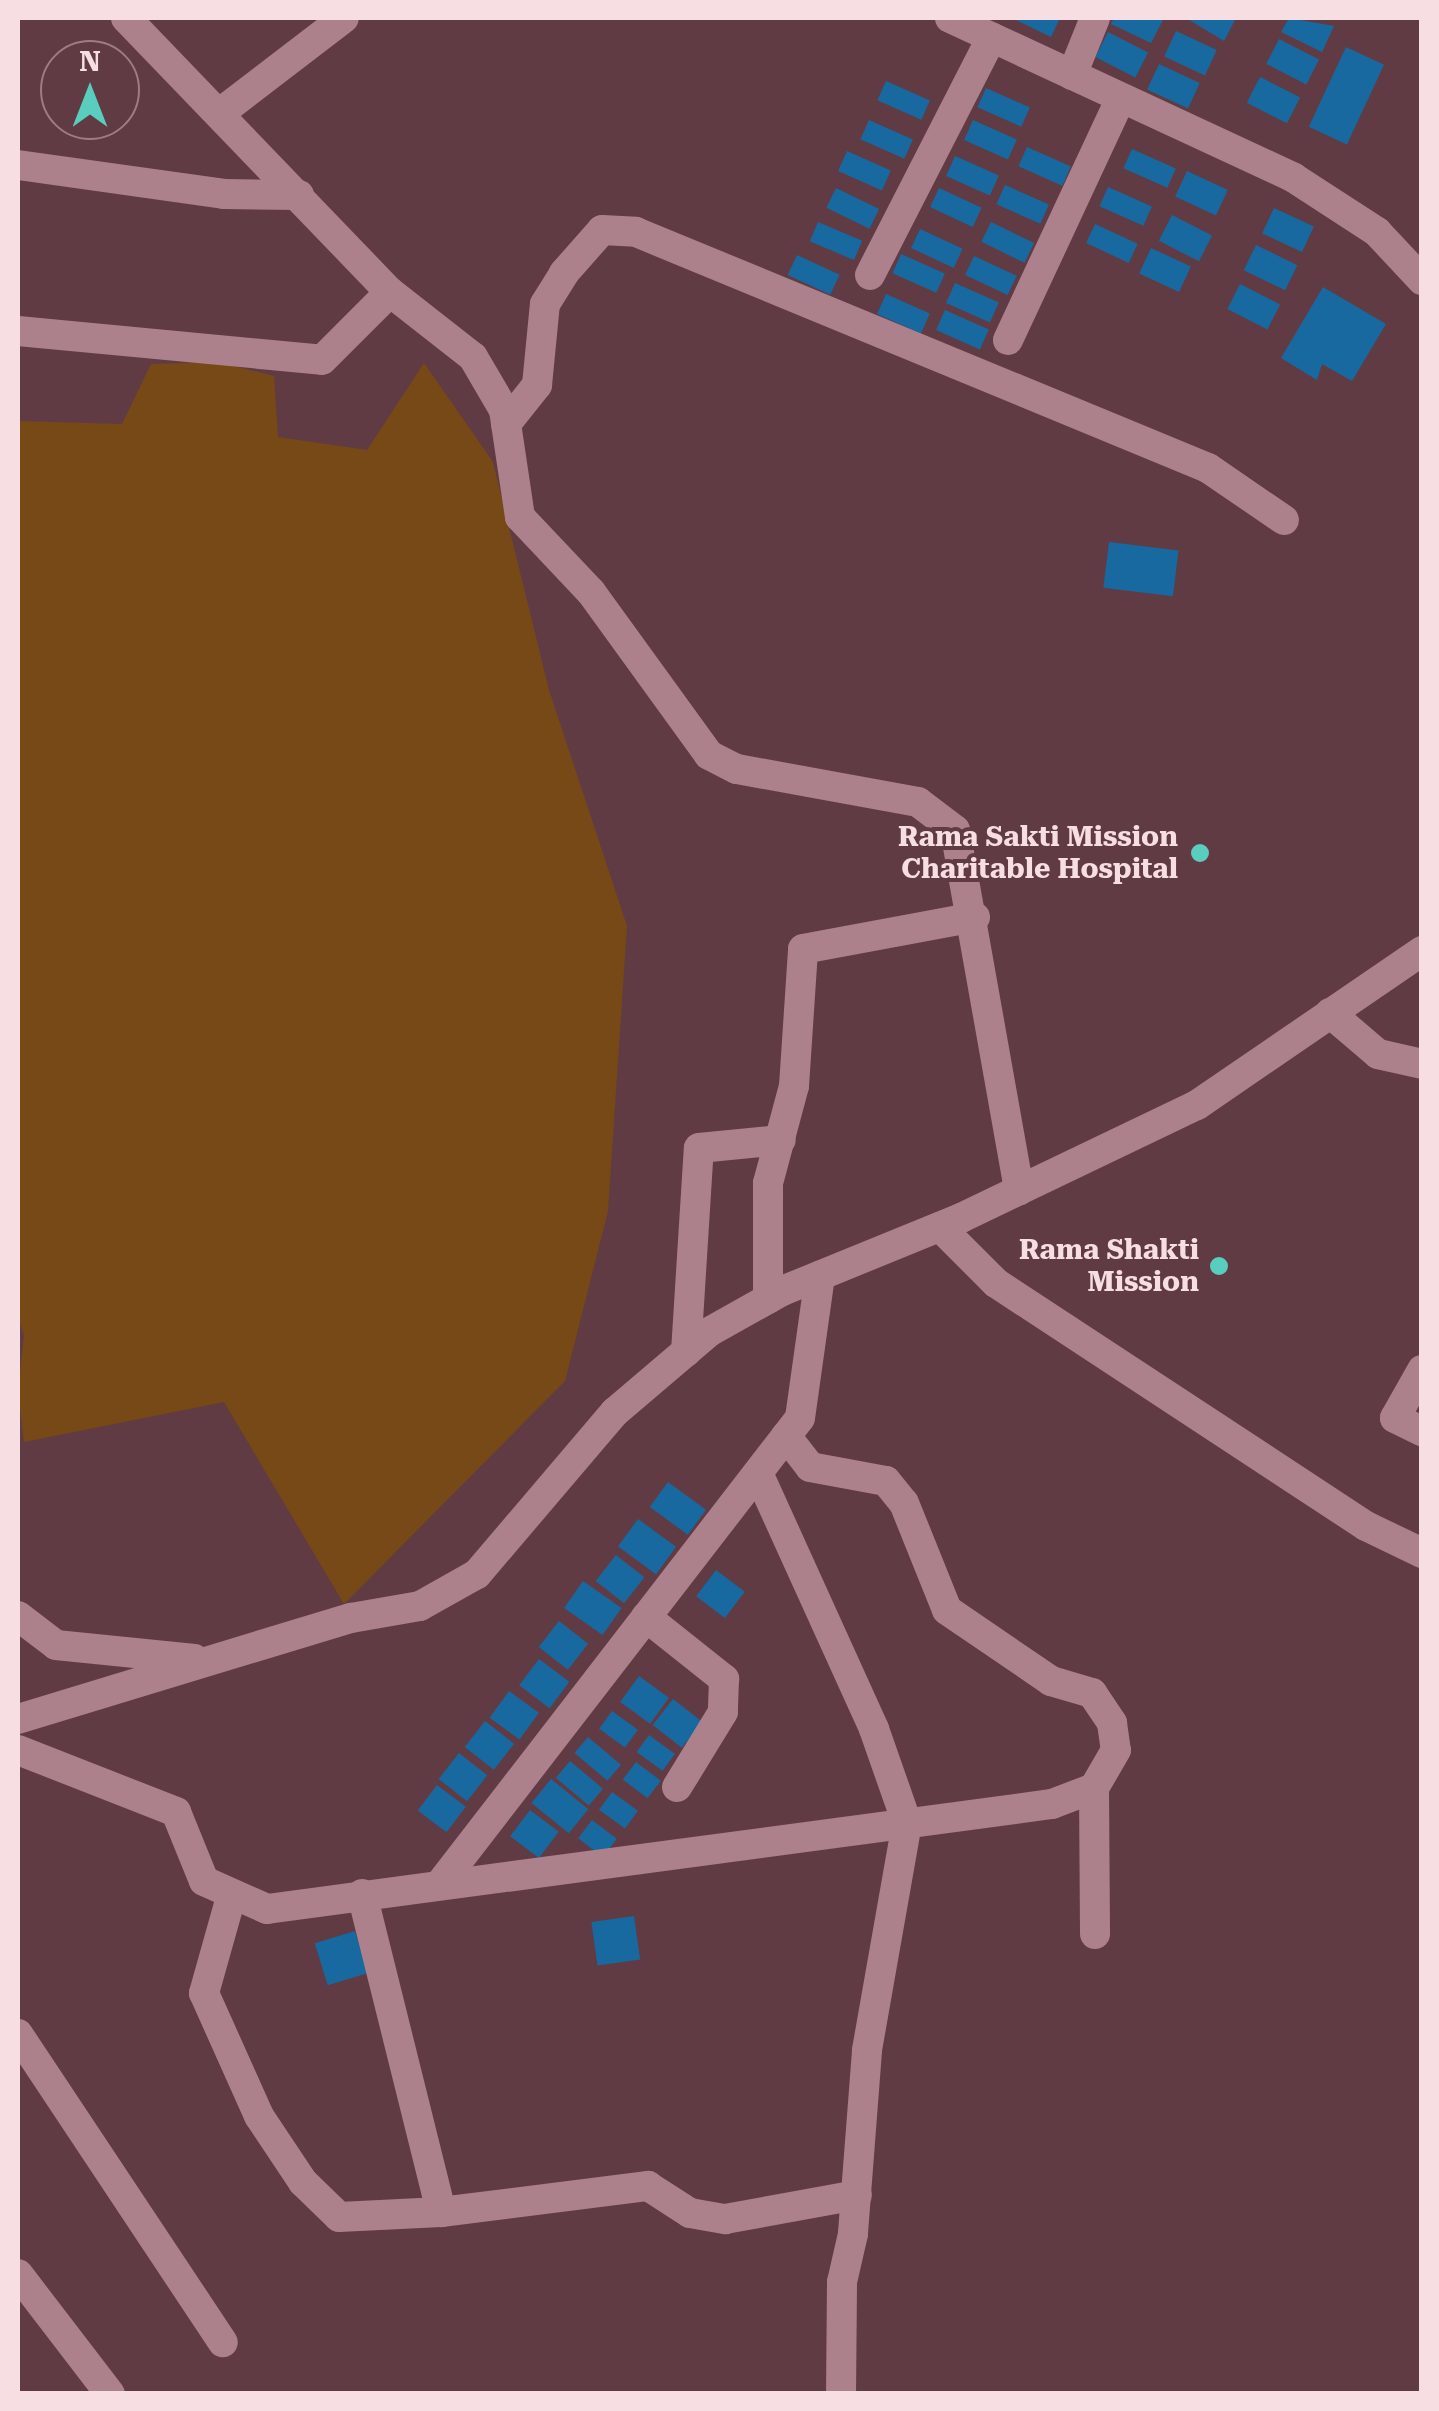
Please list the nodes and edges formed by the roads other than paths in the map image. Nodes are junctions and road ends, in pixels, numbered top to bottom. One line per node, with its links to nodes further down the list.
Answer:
1 (126, 18): 8 (street)
2 (344, 18): 8 (street)
3 (950, 18): 5 (street)
4 (1095, 18): 6 (street)
5 (992, 37): 6 (street); 11 (street)
6 (1072, 75): 7 (street)
7 (1121, 98): 12 (street); 15 (street)
8 (220, 113): 10 (street)
9 (18, 165): 10 (street)
10 (299, 194): 13 (street)
11 (870, 275)
12 (1422, 280)
13 (390, 292): 14 (street); 16 (street)
14 (18, 331)
15 (1008, 340)
16 (506, 424): 17 (street); 18 (street)
17 (1284, 520)
18 (975, 917): 22 (street); 23 (street)
19 (1422, 951): 20 (street)
20 (1330, 1013): 21 (street); 23 (street)
21 (1422, 1064)
22 (780, 1140): 26 (street); 27 (street)
23 (1019, 1190): 24 (street)
24 (940, 1227): 25 (street); 32 (street)
25 (820, 1276): 26 (street); 30 (street)
26 (768, 1299): 27 (street)
27 (686, 1352): 35 (street)
28 (1422, 1370): 29 (street)
29 (1422, 1431)
30 (786, 1436): 31 (street); 39 (street)
31 (758, 1473): 34 (street); 40 (street)
32 (1422, 1553)
33 (18, 1616): 35 (street)
34 (646, 1617): 38 (street); 41 (street)
35 (214, 1660): 36 (street)
36 (18, 1719)
37 (18, 1750): 43 (street)
38 (677, 1787)
39 (1094, 1788): 40 (street); 44 (street)
40 (907, 1823): 41 (street); 46 (street)
41 (441, 1883): 42 (street)
42 (362, 1894): 43 (street); 47 (street)
43 (231, 1898): 47 (street)
44 (1095, 1934)
45 (18, 2034): 49 (street)
46 (857, 2195): 47 (street); 51 (street)
47 (441, 2212)
48 (18, 2274): 50 (street)
49 (223, 2342)
50 (110, 2394)
51 (841, 2394)

